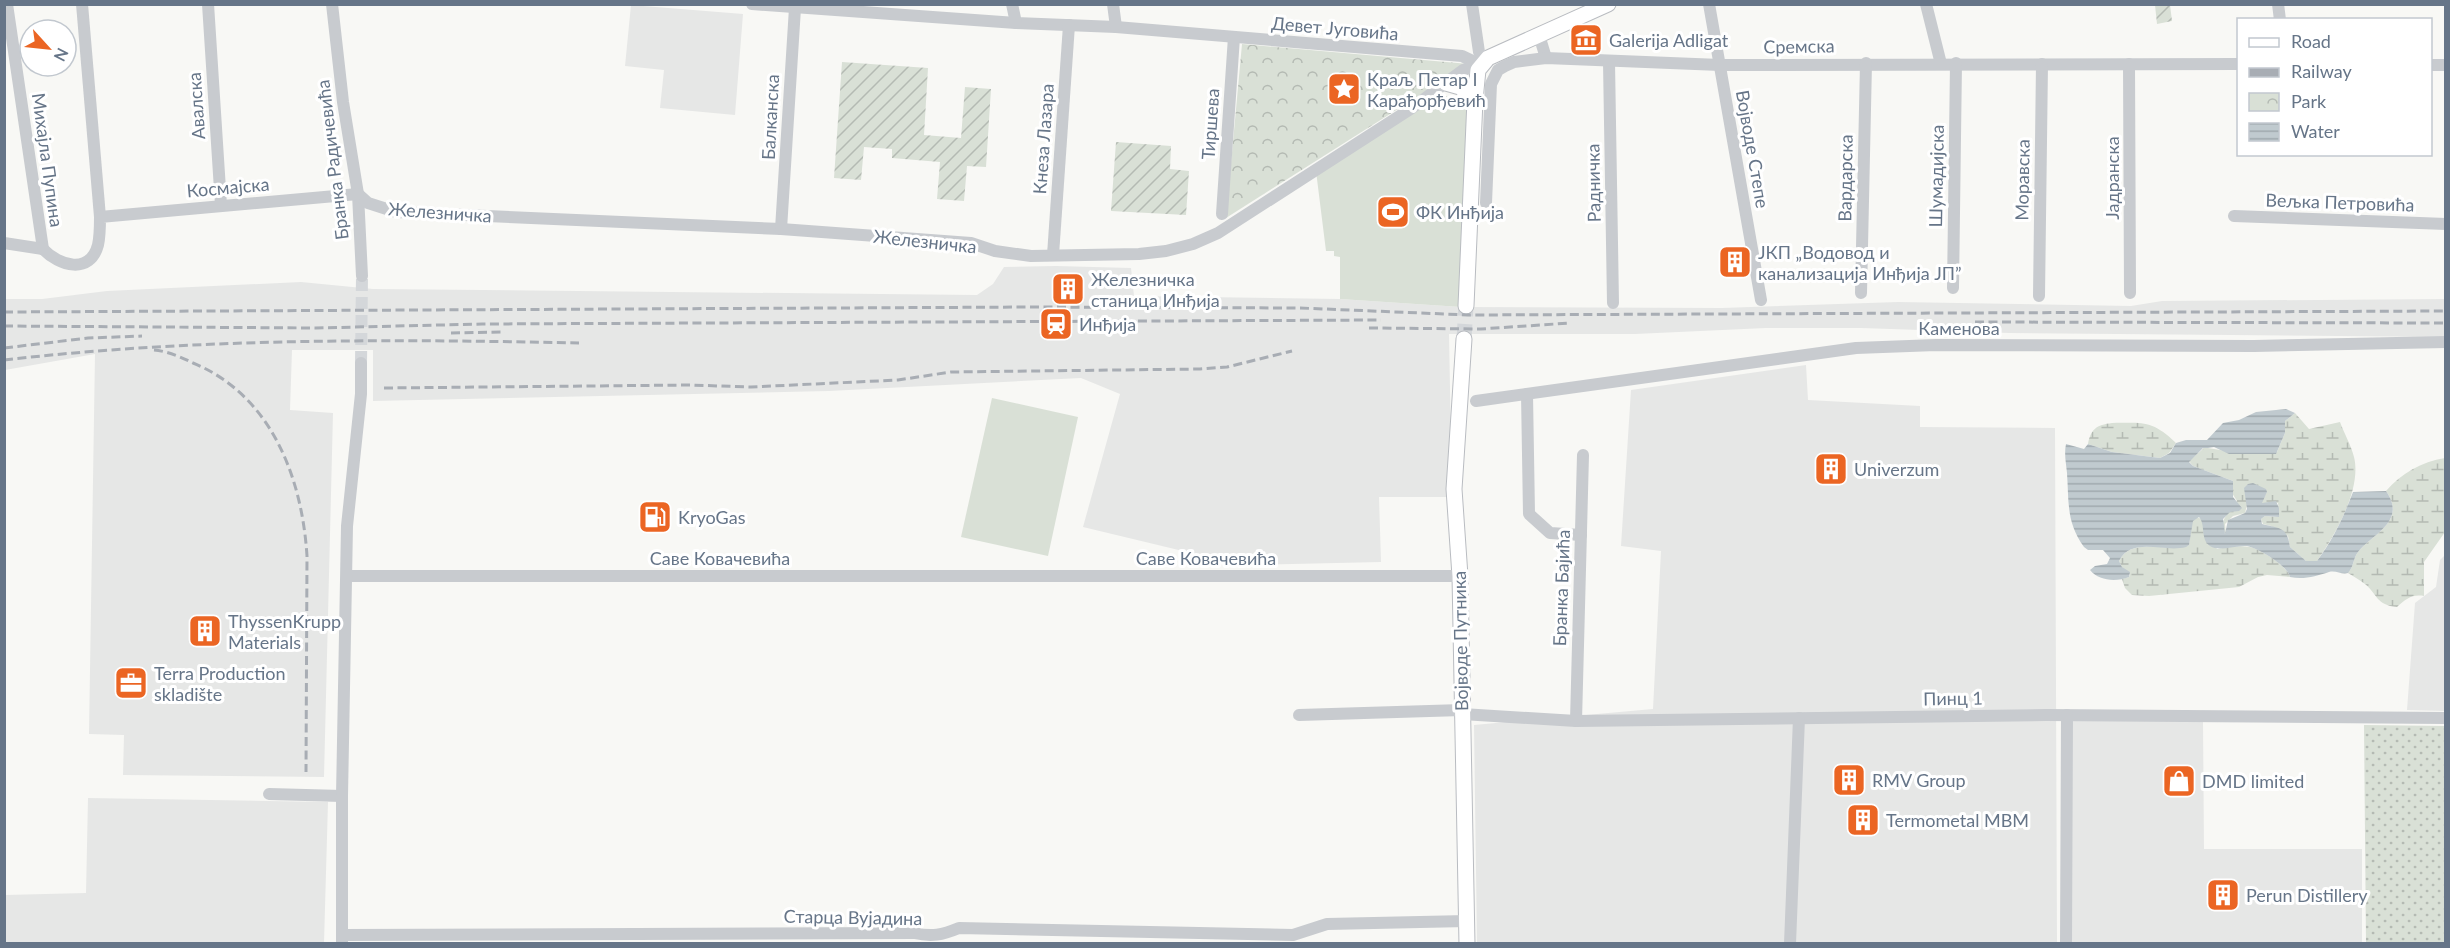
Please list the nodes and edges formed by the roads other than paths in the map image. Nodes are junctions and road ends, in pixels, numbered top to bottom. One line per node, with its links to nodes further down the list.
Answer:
1 (7, 4): 40 (street, Михајла Пупина)
2 (82, 4): 36 (street)
3 (208, 4): 33 (street, Авалска)
4 (332, 4): 31 (street, Бранка Радичевића)
5 (752, 4): 12 (street, Девет Југовића)
6 (1012, 4): 14 (street)
7 (1113, 4): 16 (street)
8 (1472, 4): 27 (street)
9 (1608, 4): 17 (main road, Железничка)
10 (1709, 4): 28 (street, Војводе Степе)
11 (1926, 4): 23 (street)
12 (795, 8): 13 (street, Девет Југовића); 38 (street, Балканска)
13 (914, 10): 14 (street, Девет Југовића)
14 (1016, 23): 15 (street, Девет Југовића)
15 (1069, 26): 16 (street, Девет Југовића); 41 (street, Кнеза Лазара)
16 (1116, 27): 18 (street, Девет Југовића)
17 (1539, 35): 19 (street); 27 (main road, Железничка)
18 (1234, 37): 27 (street, Девет Југовића); 34 (street, Тиршева)
19 (1546, 58): 20 (street, Сремска); 32 (street, Сремска)
20 (1609, 62): 28 (street, Сремска); 48 (street, Радничка)
21 (1866, 63): 23 (street, Сремска); 28 (street, Сремска); 44 (street, Вардарска)
22 (1956, 63): 23 (street, Сремска); 24 (street, Сремска); 43 (street, Шумадијска)
23 (1941, 64)
24 (2042, 64): 25 (street, Сремска); 46 (street, Моравска)
25 (2129, 64): 26 (street, Сремска); 45 (street, Јадранска)
26 (2237, 64)
27 (1481, 65): 29 (street, Железничка); 30 (main road)
28 (1720, 65): 47 (street, Војводе Степе)
29 (1446, 83): 30 (main road); 41 (street, Железничка)
30 (1475, 100): 49 (main road)
31 (358, 194): 33 (street, Космајска); 38 (street, Железничка); 42 (street, Бранка Радичевића)
32 (1486, 203)
33 (221, 205): 36 (street, Космајска)
34 (1221, 214)
35 (2234, 216): 37 (street, Вељка Петровића)
36 (100, 217): 40 (street)
37 (2445, 224)
38 (781, 229): 41 (street, Железничка)
39 (4, 243): 40 (street)
40 (43, 249)
41 (1053, 255)
42 (362, 276)
43 (1953, 288)
44 (1861, 293)
45 (2130, 293)
46 (2039, 296)
47 (1761, 300)
48 (1613, 303)
49 (1466, 306)
50 (1464, 339): 58 (main road, Војводе Путника)
51 (2445, 342): 53 (street, Каменова)
52 (361, 363): 57 (street)
53 (1527, 394): 54 (street, Каменова); 56 (street)
54 (1476, 401)
55 (1583, 455): 56 (street, Бранка Бајића)
56 (1581, 535): 64 (street, Бранка Бајића)
57 (347, 576): 58 (street, Саве Ковачевића); 66 (street)
58 (1460, 576): 59 (main road, Војводе Путника)
59 (1462, 712): 60 (street, Пинц 1); 64 (street, Пинц 1); 67 (main road, Војводе Путника)
60 (1299, 715)
61 (2067, 715): 62 (street, Пинц 1); 63 (street, Пинц 1); 71 (street)
62 (1799, 718): 64 (street, Пинц 1); 70 (street)
63 (2445, 718)
64 (1576, 721)
65 (269, 794): 66 (street)
66 (342, 796): 68 (street)
67 (1467, 921): 68 (street, Старца Вујадина); 69 (main road, Војводе Путника)
68 (342, 939)
69 (1467, 944)
70 (1790, 944)
71 (2066, 944)

